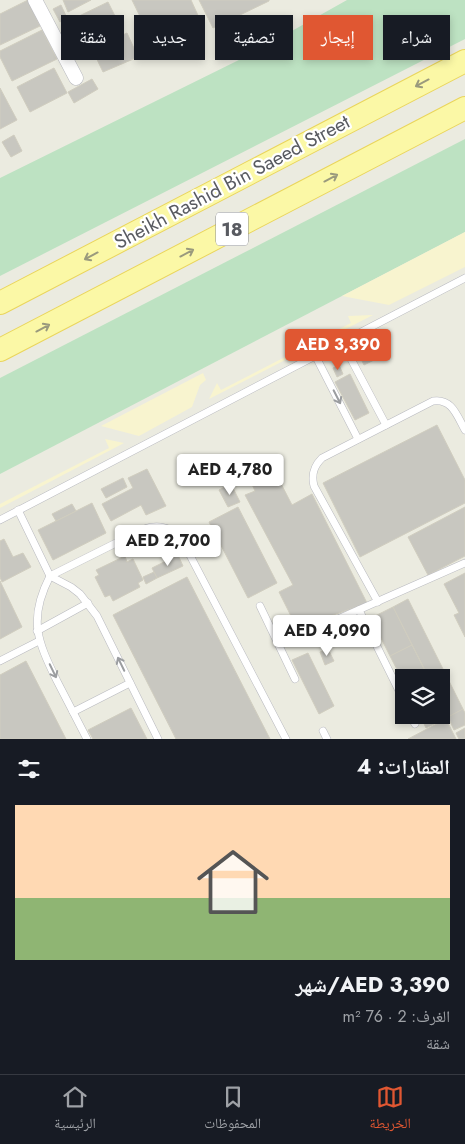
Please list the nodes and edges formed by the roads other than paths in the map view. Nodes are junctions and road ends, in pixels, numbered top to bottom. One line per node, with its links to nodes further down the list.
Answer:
1 (35, 0): 3 (street)
2 (465, 61): 6 (main road, Sheikh Rashid Bin Saeed Street / 18, one-way to 6)
3 (76, 78)
4 (465, 108): 8 (main road, Sheikh Rashid Bin Saeed Street / 18, one-way to 4)
5 (465, 278): 7 (lane)
6 (0, 303)
7 (342, 342): 9 (lane); 10 (lane)
8 (0, 350)
9 (315, 355): 12 (lane, one-way to 12); 13 (lane)
10 (386, 425): 11 (lane); 12 (lane)
11 (465, 430)
12 (358, 439): 17 (lane)
13 (18, 510): 14 (lane); 16 (lane)
14 (0, 520)
15 (465, 563): 17 (lane)
16 (50, 576): 18 (lane); 21 (lane); 32 (lane)
17 (378, 602): 20 (lane)
18 (88, 603): 21 (lane); 26 (lane, one-way to 18)
19 (260, 606): 23 (lane)
20 (359, 610): 23 (lane); 27 (lane)
21 (37, 631): 22 (lane)
22 (39, 641): 24 (lane); 28 (lane, one-way to 28)
23 (279, 645): 25 (lane)
24 (0, 662)
25 (295, 679)
26 (130, 683): 28 (lane); 31 (lane)
27 (395, 683)
28 (73, 712): 30 (lane)
29 (323, 731): 33 (lane)
30 (87, 739)
31 (158, 739)
32 (286, 739)
33 (327, 739)

